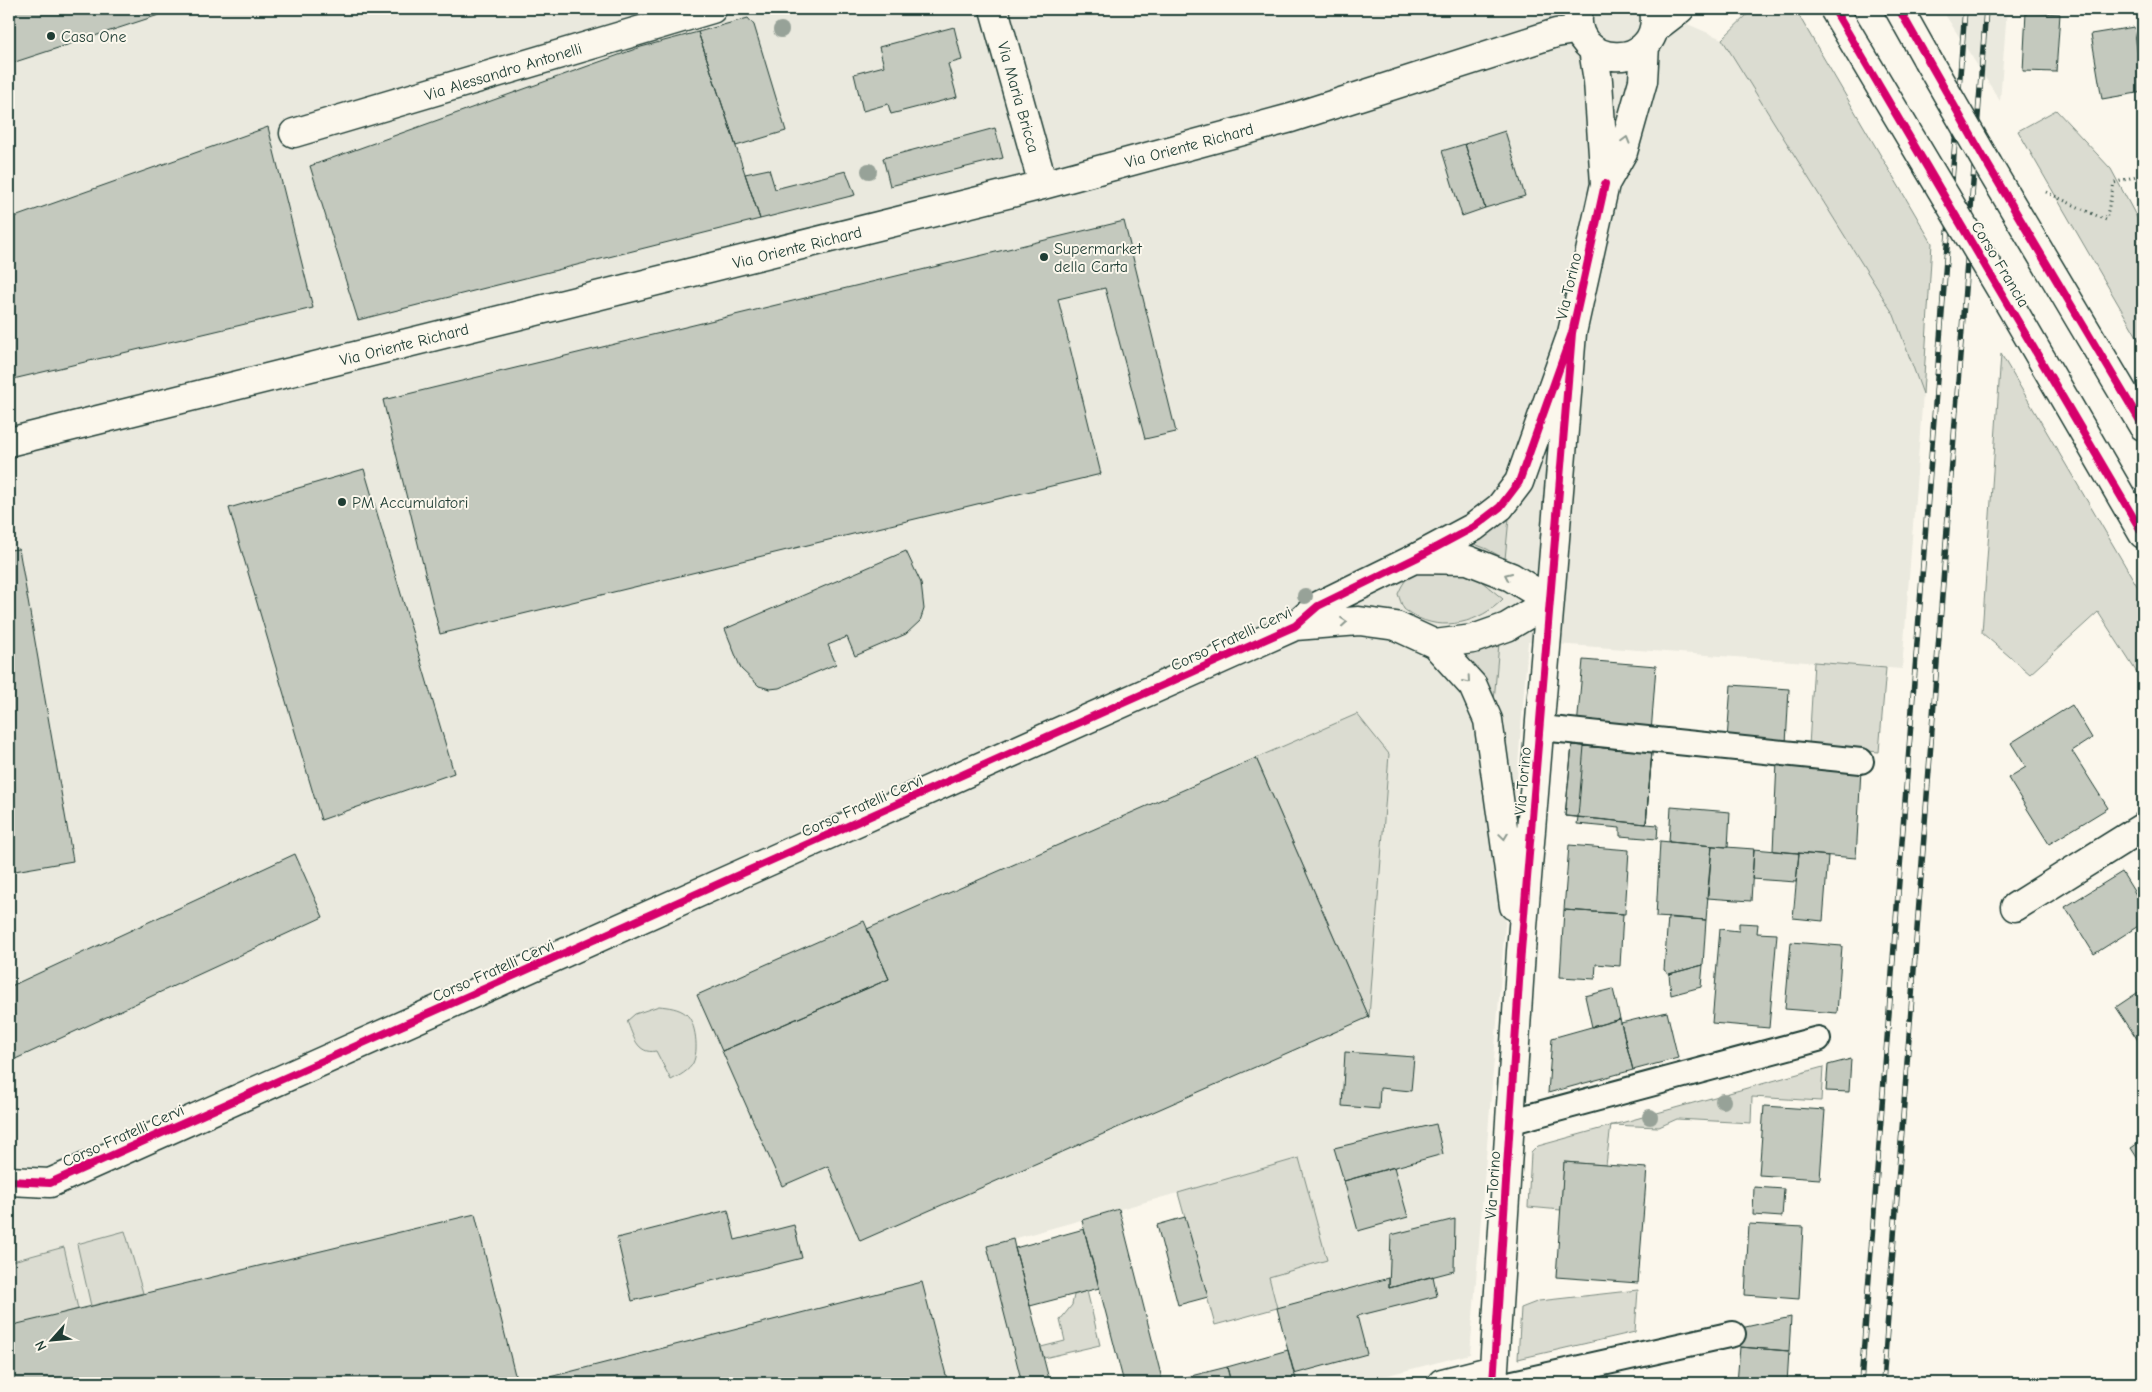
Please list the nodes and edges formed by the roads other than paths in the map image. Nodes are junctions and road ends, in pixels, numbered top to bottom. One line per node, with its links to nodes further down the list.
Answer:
1 (712, 9): 8 (street, Via Alessandro Antonelli)
2 (994, 9): 10 (street, Via Maria Bricca)
3 (1680, 9): 6 (street)
4 (1834, 9): 14 (street, Corso Francia, bridge)
5 (1899, 9): 12 (street, bridge)
6 (1651, 28): 7 (street); 9 (street, Via Torino, one-way to 6)
7 (1583, 29): 9 (street, Via Torino); 10 (street, Via Oriente Richard)
8 (294, 133)
9 (1605, 184): 11 (street, Via Torino)
10 (1043, 185): 13 (street, Via Oriente Richard)
11 (1572, 333): 15 (street, Corso Fratelli Cervi); 16 (street, Via Torino)
12 (2143, 426)
13 (9, 442)
14 (2143, 534)
15 (1416, 558): 16 (street, Corso Fratelli Cervi, one-way to 15); 17 (street, Corso Fratelli Cervi)
16 (1550, 601): 18 (street); 19 (street, Via Torino)
17 (1295, 626): 18 (street, Corso Fratelli Cervi, one-way to 18); 26 (street, Corso Fratelli Cervi)
18 (1435, 644): 23 (street, Corso Fratelli Cervi, one-way to 23)
19 (1540, 728): 20 (lane); 23 (street, Via Torino)
20 (1861, 761)
21 (2143, 827): 22 (street)
22 (2015, 907)
23 (1521, 951): 25 (street, Via Torino)
24 (1818, 1039): 25 (lane)
25 (1509, 1122): 28 (street, Via Torino)
26 (9, 1181)
27 (1733, 1334): 28 (lane)
28 (1500, 1379): 29 (street)
29 (1442, 1383)

